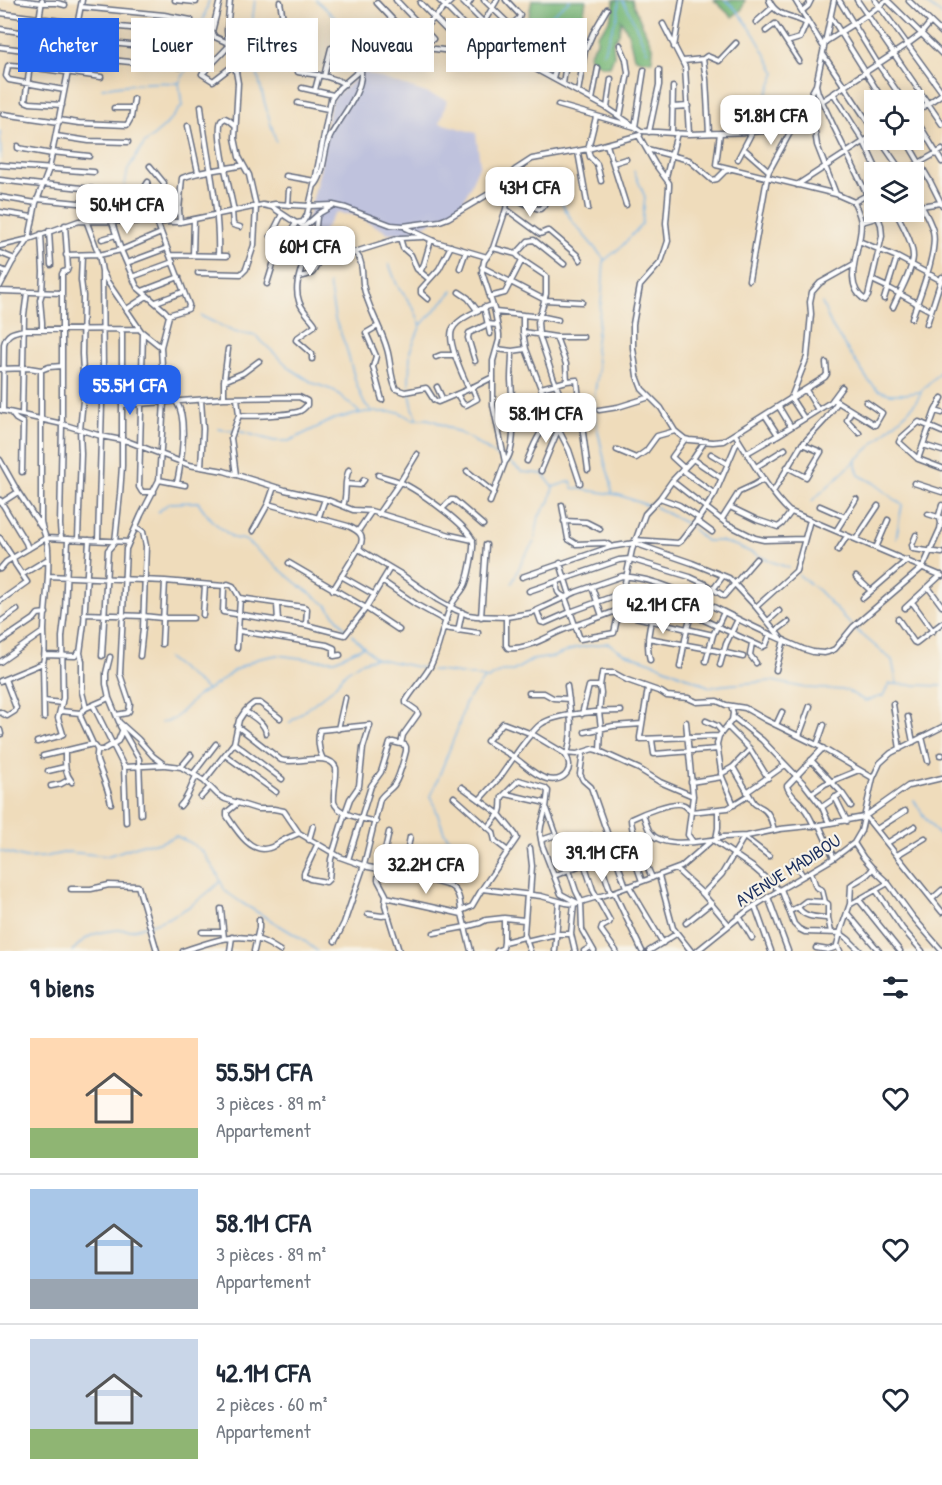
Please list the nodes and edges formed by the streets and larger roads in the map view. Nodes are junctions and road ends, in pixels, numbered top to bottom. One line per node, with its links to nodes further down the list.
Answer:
1 (18, 0): 24 (street)
2 (82, 0): 32 (street)
3 (175, 0): 25 (street)
4 (220, 0): 66 (street)
5 (230, 0): 45 (street)
6 (396, 0): 47 (street)
7 (439, 0): 33 (street)
8 (452, 0): 33 (street)
9 (462, 0): 30 (street)
10 (471, 0): 30 (street)
11 (484, 0): 35 (street)
12 (497, 0): 35 (street)
13 (506, 0): 53 (street)
14 (682, 0): 74 (street)
15 (769, 0): 34 (street)
16 (795, 0): 37 (street)
17 (811, 0): 37 (street)
18 (834, 0): 40 (street)
19 (839, 0): 58 (street)
20 (857, 0): 39 (street)
21 (875, 0): 31 (street)
22 (887, 0): 31 (street); 65 (street)
23 (909, 1): 56 (street)
24 (42, 2): 29 (street); 42 (street)
25 (196, 2)
26 (280, 2): 99 (street)
27 (377, 3): 46 (street)
28 (420, 3): 48 (street)
29 (65, 5)
30 (467, 6): 50 (street)
31 (879, 6): 39 (street); 70 (street)
32 (81, 7): 43 (street); 44 (street)
33 (446, 7): 48 (street); 49 (street)
34 (772, 7): 54 (street); 55 (street)
35 (492, 8): 51 (street); 52 (street)
36 (607, 9): 115 (street)
37 (802, 11): 55 (street)
38 (0, 14): 41 (street)
39 (867, 15): 58 (street); 78 (street)
40 (830, 16): 63 (street); 69 (street)
41 (34, 18)
42 (39, 18)
43 (78, 18)
44 (177, 18)
45 (229, 18)
46 (391, 18)
47 (413, 18)
48 (435, 18): 60 (street)
49 (457, 18)
50 (480, 18)
51 (486, 18)
52 (503, 18)
53 (518, 18)
54 (756, 22)
55 (808, 23): 67 (street); 69 (street)
56 (930, 23): 64 (street); 65 (street)
57 (663, 24): 74 (street)
58 (854, 24): 63 (street); 83 (street)
59 (0, 29): 61 (street)
60 (446, 30)
61 (18, 31)
62 (766, 31): 67 (street)
63 (840, 33): 69 (street); 97 (street)
64 (942, 33)
65 (921, 34): 70 (street); 79 (street)
66 (226, 42)
67 (787, 42): 82 (street)
68 (736, 43): 80 (street)
69 (824, 44): 77 (street)
70 (908, 44): 78 (street); 117 (street)
71 (620, 45): 138 (street)
72 (0, 47): 75 (street)
73 (226, 47): 88 (street)
74 (674, 47): 81 (street)
75 (18, 49)
76 (330, 52): 101 (street)
77 (822, 53): 107 (street); 108 (street)
78 (894, 54): 83 (street); 124 (street)
79 (942, 54)
80 (703, 59): 81 (street); 150 (street)
81 (683, 61): 128 (street)
82 (799, 61)
83 (878, 64): 97 (street); 114 (street)
84 (18, 66): 104 (street)
85 (598, 68): 120 (street)
86 (644, 70): 144 (street)
87 (659, 70): 145 (street)
88 (226, 71)
89 (29, 72): 104 (street)
90 (68, 72): 111 (street)
91 (75, 72): 100 (street)
92 (236, 72): 143 (street)
93 (358, 72): 105 (street)
94 (361, 72): 197 (street)
95 (555, 72): 102 (street)
96 (565, 72): 106 (street)
97 (865, 72): 108 (street); 113 (street)
98 (544, 73): 102 (street)
99 (319, 75): 101 (street); 112 (street)
100 (101, 76)
101 (324, 76): 105 (street)
102 (553, 78): 106 (street)
103 (611, 79): 133 (street)
104 (28, 84): 111 (street); 125 (street)
105 (345, 84): 118 (street)
106 (563, 84): 115 (street)
107 (816, 85): 122 (street); 140 (street)
108 (845, 85): 116 (street); 136 (street)
109 (673, 87): 130 (street)
110 (302, 88): 112 (street)
111 (64, 90): 125 (street)
112 (315, 90): 118 (street)
113 (877, 90)
114 (896, 90)
115 (578, 92): 120 (street)
116 (833, 93): 122 (street); 156 (street)
117 (942, 93): 124 (street)
118 (333, 95): 134 (street)
119 (134, 99): 132 (street)
120 (592, 100): 133 (street)
121 (732, 100): 146 (street)
122 (822, 101): 164 (street)
123 (298, 103): 134 (street)
124 (928, 103): 129 (street); 141 (street)
125 (62, 105): 139 (street)
126 (558, 105): 137 (street)
127 (201, 106): 182 (street)
128 (688, 106): 130 (street); 153 (street)
129 (924, 106)
130 (672, 107): 149 (street)
131 (114, 108): 132 (street)
132 (132, 108): 139 (street)
133 (607, 108): 138 (street)
134 (328, 109): 191 (street)
135 (3, 114): 139 (street)
136 (864, 114)
137 (596, 117): 144 (street); 160 (street)
138 (620, 117): 144 (street)
139 (59, 121): 154 (street)
140 (797, 122): 147 (street); 177 (street); 183 (street)
141 (942, 124)
142 (188, 126): 185 (street)
143 (235, 126): 175 (street); 179 (street)
144 (634, 128): 152 (street)
145 (650, 132): 149 (street); 152 (street)
146 (743, 132): 147 (street); 151 (street)
147 (752, 132): 161 (street)
148 (924, 132): 166 (street)
149 (675, 133): 153 (street); 167 (street)
150 (709, 133): 151 (street); 153 (street)
151 (720, 133): 181 (street)
152 (640, 134): 157 (street); 159 (street)
153 (689, 134)
154 (56, 136): 155 (street); 165 (street)
155 (128, 142)
156 (864, 142): 164 (street)
157 (607, 145): 160 (street); 173 (street)
158 (18, 146): 165 (street)
159 (646, 148): 167 (street); 188 (street)
160 (588, 149): 163 (street); 192 (street)
161 (744, 149): 170 (street); 183 (street)
162 (942, 150): 166 (street)
163 (578, 152): 180 (street); 215 (street)
164 (848, 152): 177 (street); 196 (street)
165 (52, 153): 168 (street); 178 (street)
166 (936, 153): 171 (street); 172 (street)
167 (671, 155): 181 (street); 188 (street)
168 (88, 156)
169 (626, 159): 173 (street)
170 (738, 159)
171 (921, 162)
172 (942, 162)
173 (613, 163): 209 (street)
174 (0, 165): 178 (street)
175 (243, 165): 179 (street); 210 (street)
176 (150, 166): 229 (street)
177 (826, 167): 195 (street); 200 (street)
178 (49, 169): 184 (street); 194 (street)
179 (225, 169): 182 (street); 217 (street)
180 (515, 170): 201 (street); 236 (street)
181 (732, 170): 189 (street)
182 (211, 171): 185 (street); 220 (street)
183 (770, 171): 189 (street)
184 (94, 172)
185 (198, 172): 230 (street)
186 (924, 172): 206 (street)
187 (286, 176): 191 (street)
188 (666, 177): 373 (street)
189 (767, 178): 195 (street); 297 (street)
190 (0, 180): 194 (street)
191 (315, 181): 197 (street)
192 (601, 181)
193 (148, 182): 228 (street)
194 (43, 185): 198 (street); 204 (street)
195 (796, 185): 200 (street)
196 (864, 186)
197 (313, 187): 212 (street)
198 (92, 189)
199 (289, 190): 207 (street)
200 (836, 194): 205 (street)
201 (509, 196): 208 (street); 216 (street)
202 (0, 197): 204 (street)
203 (864, 197): 205 (street)
204 (37, 201): 222 (street); 226 (street)
205 (854, 202): 231 (street)
206 (942, 204): 214 (street)
207 (288, 205): 211 (street); 212 (street)
208 (544, 205)
209 (626, 205)
210 (256, 206): 211 (street); 217 (street); 291 (street)
211 (269, 206): 221 (street)
212 (309, 206): 213 (street); 234 (street)
213 (333, 206): 223 (street); 236 (street)
214 (924, 206)
215 (588, 208)
216 (506, 209): 257 (street); 275 (street)
217 (233, 211): 220 (street); 237 (street)
218 (0, 212): 222 (street)
219 (924, 212): 251 (street)
220 (217, 214): 224 (street); 269 (street)
221 (282, 214): 234 (street); 244 (street)
222 (32, 217): 247 (street)
223 (317, 217): 238 (street); 242 (street)
224 (194, 219): 230 (street); 268 (street)
225 (86, 220): 226 (street); 235 (street); 266 (street)
226 (93, 220): 227 (street)
227 (111, 221): 228 (street); 243 (street)
228 (140, 222): 229 (street)
229 (157, 222): 230 (street); 241 (street)
230 (180, 222)
231 (862, 222): 250 (street)
232 (879, 222): 258 (street)
233 (900, 222): 282 (street)
234 (298, 223): 238 (street); 253 (street)
235 (65, 225): 239 (street); 264 (street)
236 (403, 226): 245 (street)
237 (240, 227)
238 (304, 227): 242 (street)
239 (49, 231): 240 (street); 283 (street)
240 (41, 234): 247 (street); 308 (street)
241 (161, 234): 256 (street); 259 (street)
242 (314, 234): 261 (street); 277 (street)
243 (116, 236): 248 (street); 259 (street)
244 (271, 236)
245 (424, 237): 246 (street); 249 (street)
246 (400, 238): 261 (street); 289 (street)
247 (29, 239): 252 (street); 273 (street)
248 (102, 239)
249 (431, 240): 254 (street); 289 (street)
250 (859, 241): 258 (street); 281 (street)
251 (934, 245): 255 (street); 290 (street)
252 (0, 246)
253 (281, 246): 277 (street); 300 (street)
254 (451, 246): 260 (street); 295 (street)
255 (942, 247)
256 (167, 248): 267 (street); 279 (street)
257 (493, 248): 263 (street); 271 (street)
258 (880, 249): 272 (street); 298 (street)
259 (121, 250): 266 (street); 279 (street)
260 (466, 251): 271 (street); 285 (street)
261 (354, 252): 334 (street)
262 (0, 253): 273 (street)
263 (516, 254): 274 (street); 280 (street)
264 (66, 255): 265 (street); 309 (street)
265 (82, 255): 266 (street); 339 (street)
266 (98, 255): 287 (street)
267 (170, 255): 268 (street); 276 (street)
268 (193, 255): 269 (street)
269 (218, 256): 270 (street)
270 (227, 256)
271 (487, 257): 284 (street)
272 (897, 257): 282 (street); 302 (street)
273 (15, 259): 288 (street)
274 (522, 260): 299 (street); 315 (street)
275 (580, 260)
276 (173, 262): 292 (street); 294 (street)
277 (303, 262): 293 (street)
278 (318, 262): 293 (street)
279 (127, 263): 292 (street)
280 (564, 264)
281 (854, 264): 298 (street); 376 (street)
282 (912, 264): 290 (street); 310 (street)
283 (51, 265)
284 (482, 267): 299 (street); 312 (street)
285 (460, 268)
286 (0, 269): 288 (street)
287 (102, 271): 322 (street); 340 (street)
288 (7, 272): 301 (street)
289 (420, 272): 295 (street)
290 (927, 272): 296 (street); 318 (street)
291 (198, 273)
292 (132, 277): 304 (street)
293 (299, 277): 355 (street)
294 (179, 278): 304 (street); 306 (street)
295 (429, 279): 313 (street)
296 (942, 279): 324 (street)
297 (749, 280)
298 (872, 280): 302 (street)
299 (511, 281): 312 (street); 315 (street)
300 (267, 284)
301 (0, 286)
302 (887, 287): 310 (street); 314 (street)
303 (0, 291): 305 (street)
304 (141, 291): 311 (street)
305 (27, 292): 308 (street); 336 (street)
306 (183, 292): 317 (street); 326 (street)
307 (459, 292): 323 (street)
308 (42, 293): 309 (street); 337 (street)
309 (62, 293): 338 (street)
310 (899, 294): 318 (street); 321 (street)
311 (147, 296): 317 (street); 322 (street)
312 (489, 297): 319 (street)
313 (428, 299)
314 (884, 299)
315 (545, 300): 316 (street); 328 (street)
316 (582, 302)
317 (155, 303): 326 (street)
318 (917, 304): 324 (street); 329 (street)
319 (492, 306): 320 (street); 325 (street)
320 (484, 307): 323 (street); 331 (street)
321 (893, 307)
322 (127, 309): 335 (street)
323 (477, 310): 353 (street)
324 (931, 311): 332 (street)
325 (495, 312): 327 (street); 333 (street)
326 (168, 315): 348 (street)
327 (523, 315): 328 (street); 342 (street)
328 (540, 317): 330 (street); 345 (street)
329 (912, 318)
330 (558, 320)
331 (488, 324): 333 (street); 344 (street); 357 (street)
332 (927, 324)
333 (497, 325): 350 (street)
334 (378, 326): 379 (street); 380 (street)
335 (139, 329): 341 (street); 343 (street)
336 (23, 330): 337 (street); 360 (street); 361 (street)
337 (42, 330): 338 (street)
338 (62, 330): 339 (street); 359 (street)
339 (82, 330): 340 (street); 407 (street)
340 (102, 330): 341 (street); 414 (street)
341 (122, 331): 386 (street)
342 (523, 332): 345 (street); 351 (street)
343 (142, 333): 348 (street); 385 (street)
344 (490, 334)
345 (538, 335): 346 (street); 366 (street)
346 (556, 337): 347 (street); 365 (street)
347 (583, 337)
348 (161, 347): 382 (street)
349 (228, 349): 364 (street)
350 (497, 349): 352 (street); 363 (street)
351 (526, 349): 352 (street); 370 (street)
352 (512, 351): 401 (street)
353 (455, 355): 354 (street); 369 (street)
354 (436, 357)
355 (312, 359)
356 (259, 361): 364 (street)
357 (475, 361)
358 (825, 363): 371 (street)
359 (62, 366): 362 (street); 404 (street)
360 (23, 368): 361 (street); 362 (street); 397 (street)
361 (2, 369): 388 (street)
362 (41, 370): 403 (street)
363 (493, 377): 369 (street); 434 (street)
364 (224, 381): 374 (street)
365 (567, 381): 366 (street); 389 (street)
366 (555, 383): 370 (street); 395 (street)
367 (437, 387): 380 (street)
368 (842, 387): 381 (street)
369 (470, 388): 372 (street); 372 (street)
370 (541, 388): 399 (street)
371 (806, 390): 376 (street); 391 (street)
372 (457, 393): 380 (street)
373 (650, 397): 390 (street); 409 (street)
374 (224, 398): 375 (street); 378 (street)
375 (237, 398): 398 (street); 398 (street)
376 (791, 398): 387 (street); 402 (street)
377 (942, 398): 393 (street)
378 (201, 400): 383 (street); 436 (street)
379 (382, 400)
380 (443, 400)
381 (835, 401): 391 (street); 392 (street); 419 (street)
382 (164, 402): 383 (street); 385 (street); 426 (street)
383 (176, 402): 433 (street)
384 (866, 402): 392 (street)
385 (141, 404): 386 (street); 421 (street)
386 (122, 405): 417 (street)
387 (778, 407): 400 (street); 405 (street)
388 (2, 410): 394 (street)
389 (580, 410): 395 (street); 442 (street)
390 (599, 410)
391 (818, 410): 402 (street)
392 (851, 411): 411 (street)
393 (935, 411): 396 (street); 406 (street)
394 (12, 413): 397 (street); 445 (street)
395 (567, 413): 399 (street)
396 (942, 413)
397 (22, 415): 403 (street)
398 (239, 415): 446 (street)
399 (551, 415): 401 (street); 408 (street); 432 (street)
400 (765, 415): 412 (street); 413 (street)
401 (513, 418): 434 (street)
402 (804, 418): 405 (street)
403 (41, 419): 404 (street); 494 (street)
404 (62, 424): 407 (street); 505 (street)
405 (791, 427): 413 (street)
406 (929, 427): 410 (street); 420 (street); 430 (street)
407 (80, 430): 414 (street); 507 (street)
408 (558, 430): 444 (street); 455 (street)
409 (675, 431): 415 (street); 423 (street)
410 (942, 432)
411 (860, 433)
412 (735, 434): 416 (street); 418 (street)
413 (778, 435): 425 (street)
414 (100, 436): 417 (street); 511 (street)
415 (686, 439): 418 (street); 440 (street)
416 (738, 440): 425 (street); 435 (street)
417 (122, 441): 421 (street); 513 (street)
418 (706, 441): 429 (street)
419 (802, 444): 438 (street); 438 (street)
420 (923, 445): 424 (street); 430 (street)
421 (141, 447): 426 (street); 461 (street)
422 (785, 449): 437 (street)
423 (617, 450)
424 (942, 451)
425 (747, 453): 437 (street)
426 (161, 454): 433 (street); 450 (street)
427 (417, 454): 453 (street)
428 (711, 454): 435 (street)
429 (693, 459): 440 (street); 448 (street)
430 (918, 459): 439 (street)
431 (0, 460): 460 (street)
432 (527, 461)
433 (181, 462): 436 (street); 454 (street)
434 (505, 462): 462 (street)
435 (728, 464): 448 (street)
436 (201, 467): 446 (street)
437 (756, 467): 449 (street)
438 (787, 467): 463 (street)
439 (942, 468)
440 (683, 469): 452 (street); 465 (street)
441 (349, 470): 457 (street)
442 (588, 470)
443 (467, 471): 462 (street)
444 (541, 471)
445 (22, 472)
446 (236, 475): 459 (street)
447 (378, 475): 453 (street)
448 (722, 478): 465 (street)
449 (764, 479): 463 (street); 477 (street)
450 (159, 480): 454 (street); 461 (street)
451 (363, 480): 457 (street)
452 (672, 481): 466 (street); 478 (street)
453 (400, 482): 479 (street); 482 (street)
454 (177, 483): 458 (street)
455 (580, 483)
456 (914, 483): 464 (street)
457 (346, 484): 474 (street)
458 (185, 485)
459 (274, 487): 467 (street); 471 (street)
460 (18, 492): 469 (street); 494 (street)
461 (154, 492): 493 (street)
462 (493, 492): 470 (street)
463 (774, 492): 481 (street)
464 (942, 492)
465 (715, 494): 478 (street)
466 (660, 498): 487 (street); 515 (street)
467 (325, 499): 474 (street); 486 (street)
468 (856, 499): 484 (street)
469 (0, 502): 520 (street)
470 (490, 502)
471 (268, 504): 486 (street); 496 (street)
472 (562, 505): 491 (street)
473 (942, 505): 485 (street)
474 (343, 506): 480 (street)
475 (820, 506): 484 (street)
476 (878, 506): 509 (street)
477 (730, 507): 481 (street); 488 (street)
478 (706, 508): 487 (street); 488 (street)
479 (442, 509): 492 (street); 512 (street)
480 (371, 512): 482 (street); 497 (street)
481 (791, 512): 489 (street)
482 (378, 514): 512 (street)
483 (928, 514): 485 (street)
484 (845, 517): 498 (street)
485 (941, 518): 499 (street)
486 (318, 519): 497 (street)
487 (698, 519): 500 (street); 515 (street)
488 (722, 519): 508 (street)
489 (810, 520): 498 (street); 508 (street)
490 (888, 520): 519 (street)
491 (564, 521): 495 (street); 517 (street)
492 (483, 525)
493 (136, 527): 514 (street); 547 (street)
494 (41, 528): 504 (street)
495 (600, 529)
496 (253, 531)
497 (358, 531): 518 (street)
498 (836, 531): 502 (street)
499 (941, 531): 522 (street)
500 (712, 532)
501 (916, 534): 522 (street)
502 (847, 536): 509 (street); 521 (street)
503 (0, 538): 524 (street)
504 (46, 538): 505 (street); 520 (street); 525 (street)
505 (61, 538): 506 (street)
506 (68, 539): 507 (street); 536 (street)
507 (78, 539): 510 (street)
508 (804, 539): 575 (street)
509 (856, 539): 519 (street)
510 (88, 540): 511 (street); 541 (street)
511 (98, 540): 513 (street)
512 (472, 540): 574 (street)
513 (116, 542): 514 (street); 544 (street)
514 (129, 542): 546 (street)
515 (634, 542): 517 (street); 526 (street); 539 (street)
516 (486, 545): 594 (street)
517 (610, 547): 530 (street)
518 (359, 548): 533 (street); 537 (street)
519 (876, 548): 528 (street)
520 (28, 549): 524 (street)
521 (838, 550)
522 (930, 552): 523 (street); 531 (street)
523 (942, 553)
524 (13, 558): 532 (street); 534 (street)
525 (48, 559): 534 (street); 535 (street)
526 (630, 559): 538 (street); 545 (street); 557 (street)
527 (756, 559): 551 (street)
528 (906, 560): 531 (street); 560 (street)
529 (289, 563): 558 (street)
530 (560, 563): 542 (street); 545 (street)
531 (923, 567): 540 (street); 624 (street)
532 (0, 568)
533 (390, 568): 549 (street); 574 (street)
534 (23, 574): 568 (street)
535 (48, 576): 536 (street); 586 (street)
536 (66, 576): 541 (street); 635 (street)
537 (341, 576): 558 (street); 562 (street)
538 (627, 576): 554 (street); 555 (street); 561 (street)
539 (723, 576): 551 (street); 557 (street)
540 (941, 576): 556 (street)
541 (86, 577): 544 (street); 587 (street)
542 (522, 577)
543 (856, 577): 560 (street)
544 (106, 578): 546 (street); 589 (street)
545 (566, 578): 550 (street); 563 (street)
546 (125, 579): 547 (street); 590 (street)
547 (145, 580): 548 (street); 593 (street)
548 (165, 581): 552 (street); 597 (street)
549 (382, 581): 562 (street); 602 (street)
550 (558, 582): 559 (street); 563 (street)
551 (734, 584): 557 (street); 575 (street)
552 (205, 585): 553 (street); 591 (street)
553 (224, 586): 564 (street); 592 (street)
554 (664, 586): 565 (street); 577 (street)
555 (592, 587): 563 (street); 569 (street)
556 (928, 587): 571 (street); 573 (street)
557 (713, 589): 570 (street)
558 (333, 590): 576 (street)
559 (529, 591)
560 (871, 591): 566 (street)
561 (622, 593): 567 (street); 569 (street)
562 (373, 594): 576 (street)
563 (568, 596): 580 (street); 584 (street)
564 (240, 598): 572 (street); 592 (street)
565 (696, 598): 570 (street); 588 (street)
566 (863, 598)
567 (621, 600): 577 (street); 581 (street)
568 (0, 602)
569 (597, 602): 584 (street); 595 (street)
570 (705, 602): 585 (street)
571 (912, 602): 578 (street); 617 (street)
572 (277, 604): 601 (street); 608 (street)
573 (942, 606)
574 (450, 607): 583 (street); 602 (street)
575 (756, 607): 604 (street)
576 (366, 608): 608 (street); 613 (street)
577 (657, 608): 588 (street); 603 (street)
578 (905, 608)
579 (17, 610): 605 (street)
580 (537, 611): 584 (street); 596 (street)
581 (618, 611): 595 (street); 603 (street); 609 (street)
582 (779, 611): 604 (street)
583 (462, 612): 594 (street); 615 (street)
584 (570, 612): 609 (street)
585 (724, 612): 599 (street); 610 (street)
586 (45, 613): 618 (street); 625 (street)
587 (84, 614): 589 (street); 631 (street)
588 (692, 614): 610 (street); 612 (street)
589 (104, 615): 590 (street); 636 (street)
590 (123, 615): 593 (street); 672 (street)
591 (203, 615)
592 (240, 615): 601 (street); 614 (street)
593 (143, 616): 597 (street); 637 (street)
594 (481, 616): 596 (street)
595 (602, 616): 609 (street)
596 (506, 617): 609 (street)
597 (162, 618): 598 (street); 627 (street)
598 (193, 618)
599 (738, 619): 619 (street); 622 (street)
600 (898, 620): 617 (street)
601 (278, 621): 608 (street)
602 (446, 621): 611 (street)
603 (651, 621): 612 (street); 623 (street)
604 (768, 621): 616 (street)
605 (0, 622)
606 (788, 622): 616 (street)
607 (942, 623): 617 (street)
608 (306, 625)
609 (575, 626)
610 (717, 626): 619 (street); 621 (street)
611 (444, 628): 615 (street); 704 (street)
612 (687, 629): 621 (street); 628 (street)
613 (399, 630)
614 (238, 631): 629 (street); 634 (street)
615 (458, 631): 620 (street)
616 (776, 631): 624 (street)
617 (933, 631)
618 (44, 632): 633 (street); 642 (street)
619 (730, 632): 626 (street); 632 (street)
620 (478, 633)
621 (713, 634): 630 (street)
622 (770, 634): 624 (street); 626 (street)
623 (648, 638): 628 (street); 640 (street)
624 (782, 639): 647 (street)
625 (0, 642)
626 (752, 643): 644 (street)
627 (162, 644)
628 (684, 644): 630 (street); 646 (street)
629 (237, 648)
630 (709, 649): 632 (street); 641 (street)
631 (80, 651): 635 (street); 662 (street)
632 (723, 652): 639 (street); 645 (street)
633 (45, 655): 635 (street); 643 (street)
634 (340, 655)
635 (63, 656): 657 (street)
636 (102, 656)
637 (140, 656)
638 (110, 657): 653 (street)
639 (743, 657)
640 (650, 660)
641 (706, 661)
642 (0, 663)
643 (43, 663): 648 (street); 656 (street)
644 (756, 663)
645 (720, 665)
646 (680, 667)
647 (776, 670)
648 (2, 680): 666 (street)
649 (567, 686): 655 (street)
650 (600, 687): 651 (street); 667 (street); 671 (street)
651 (648, 688): 660 (street); 680 (street)
652 (529, 693): 655 (street)
653 (109, 698): 659 (street); 672 (street)
654 (345, 698): 687 (street)
655 (569, 699): 670 (street)
656 (44, 701): 657 (street); 675 (street)
657 (62, 703): 663 (street)
658 (893, 704): 707 (street)
659 (93, 705): 662 (street); 702 (street)
660 (731, 706): 673 (street); 681 (street)
661 (810, 706): 693 (street)
662 (86, 708): 669 (street)
663 (60, 711): 669 (street); 697 (street)
664 (245, 711): 676 (street); 683 (street); 690 (street)
665 (621, 711): 667 (street)
666 (0, 712)
667 (598, 712): 671 (street); 686 (street)
668 (782, 712): 681 (street)
669 (80, 713): 701 (street)
670 (571, 714): 671 (street); 691 (street); 700 (street)
671 (582, 714)
672 (116, 715): 678 (street)
673 (733, 717): 684 (street); 725 (street)
674 (908, 717): 698 (street)
675 (44, 718)
676 (280, 718)
677 (706, 721): 692 (street)
678 (119, 722): 688 (street); 724 (street)
679 (686, 722): 694 (street)
680 (642, 724): 686 (street); 696 (street)
681 (776, 725): 693 (street)
682 (824, 725): 705 (street)
683 (237, 726): 699 (street); 721 (street)
684 (727, 726): 692 (street); 710 (street)
685 (942, 727): 695 (street, AVENUE MADIBOU)
686 (602, 728): 689 (street); 713 (street)
687 (339, 729): 721 (street); 766 (street)
688 (123, 730): 702 (street); 727 (street)
689 (585, 732)
690 (266, 733)
691 (532, 734): 715 (street); 720 (street); 720 (street)
692 (720, 734): 694 (street); 708 (street)
693 (799, 736): 705 (street)
694 (687, 737): 696 (street); 712 (street)
695 (922, 737): 698 (street, AVENUE MADIBOU); 723 (street)
696 (652, 740): 712 (street)
697 (37, 742)
698 (913, 742): 707 (street, AVENUE MADIBOU)
699 (234, 743): 718 (street); 736 (street)
700 (570, 743): 715 (street); 716 (street)
701 (93, 744): 709 (street); 711 (street)
702 (113, 744): 709 (street); 726 (street)
703 (216, 744): 733 (street)
704 (401, 744): 771 (street); 774 (street)
705 (817, 745): 706 (street)
706 (823, 748): 722 (street); 731 (street)
707 (900, 748): 738 (street, AVENUE MADIBOU)
708 (717, 749): 712 (street); 734 (street)
709 (98, 750): 757 (street)
710 (750, 750): 728 (street); 737 (street)
711 (64, 751): 719 (street); 729 (street)
712 (688, 751): 741 (street)
713 (600, 752): 714 (street); 751 (street)
714 (584, 753): 716 (street); 802 (street)
715 (565, 754): 716 (street); 720 (street)
716 (577, 754)
717 (191, 755): 730 (street)
718 (225, 755): 740 (street); 746 (street)
719 (43, 756)
720 (514, 757): 755 (street)
721 (324, 759): 766 (street)
722 (811, 760): 735 (street); 742 (street)
723 (928, 761)
724 (165, 765): 727 (street); 730 (street)
725 (785, 765): 735 (street); 737 (street)
726 (124, 766): 727 (street); 773 (street)
727 (139, 766): 767 (street)
728 (733, 766): 734 (street); 749 (street)
729 (65, 767): 732 (street); 743 (street)
730 (181, 767): 733 (street)
731 (859, 770): 738 (street); 742 (street)
732 (48, 771)
733 (194, 775): 740 (street); 759 (street)
734 (722, 776): 741 (street); 758 (street)
735 (796, 776): 747 (street); 777 (street)
736 (282, 778)
737 (768, 778): 749 (street)
738 (873, 778): 770 (street, AVENUE MADIBOU)
739 (942, 780): 770 (street)
740 (204, 781): 744 (street)
741 (691, 782): 751 (street)
742 (831, 782): 747 (street); 750 (street)
743 (51, 786)
744 (210, 787): 752 (street); 756 (street)
745 (462, 787): 755 (street)
746 (276, 792)
747 (812, 792): 762 (street)
748 (506, 793): 760 (street); 760 (street); 768 (street)
749 (748, 793): 758 (street); 781 (street)
750 (842, 793): 754 (street); 761 (street)
751 (693, 795): 765 (street)
752 (201, 797)
753 (454, 797): 779 (street)
754 (835, 797): 762 (street); 772 (street)
755 (480, 799): 768 (street)
756 (238, 802): 783 (street); 783 (street)
757 (111, 803)
758 (734, 805): 763 (street)
759 (180, 806)
760 (546, 806): 784 (street); 791 (street)
761 (851, 806)
762 (822, 807): 775 (street)
763 (718, 810): 765 (street); 792 (street)
764 (905, 811): 780 (street)
765 (691, 812): 769 (street); 793 (street)
766 (345, 813): 771 (street); 801 (street)
767 (141, 814)
768 (499, 814): 779 (street); 800 (street)
769 (643, 814): 793 (street); 821 (street)
770 (865, 817): 772 (street); 780 (street); 794 (street, AVENUE MADIBOU)
771 (361, 818): 774 (street); 808 (street)
772 (847, 821): 775 (street)
773 (126, 822)
774 (376, 822): 811 (street)
775 (829, 823): 777 (street)
776 (313, 826): 790 (street)
777 (816, 826): 781 (street); 807 (street)
778 (915, 826): 795 (street)
779 (488, 828): 800 (street)
780 (877, 829): 795 (street)
781 (774, 830): 786 (street)
782 (389, 832): 812 (street)
783 (299, 833): 790 (street)
784 (556, 836): 791 (street); 815 (street)
785 (591, 836): 806 (street)
786 (744, 836): 792 (street); 803 (street); 805 (street)
787 (410, 837): 817 (street)
788 (925, 837): 804 (street)
789 (627, 839): 799 (street)
790 (309, 840): 796 (street)
791 (541, 840): 818 (street)
792 (714, 840): 793 (street); 803 (street); 814 (street)
793 (693, 842)
794 (854, 843): 807 (street, AVENUE MADIBOU); 813 (street)
795 (887, 843): 804 (street)
796 (317, 845): 801 (street); 801 (street)
797 (578, 845): 810 (street)
798 (530, 848): 831 (street)
799 (630, 848): 802 (street); 822 (street)
800 (508, 850): 826 (street)
801 (334, 853): 808 (street)
802 (615, 853): 806 (street); 824 (street)
803 (734, 854): 827 (street); 832 (street)
804 (897, 855): 836 (street)
805 (769, 856)
806 (598, 858): 810 (street); 830 (street)
807 (834, 858): 816 (street, AVENUE MADIBOU)
808 (348, 860): 811 (street)
809 (794, 860): 820 (street)
810 (584, 864): 815 (street); 834 (street)
811 (364, 866): 812 (street); 873 (street)
812 (380, 868): 817 (street); 833 (street)
813 (873, 868): 823 (street); 842 (street)
814 (676, 869): 819 (street); 832 (street)
815 (569, 870): 818 (street); 839 (street)
816 (811, 872): 820 (street, AVENUE MADIBOU); 840 (street)
817 (403, 873): 848 (street)
818 (554, 876): 839 (street)
819 (659, 876): 821 (street); 867 (street)
820 (803, 876): 827 (street, AVENUE MADIBOU)
821 (652, 878): 822 (street)
822 (642, 882): 824 (street)
823 (888, 883): 828 (street); 903 (street)
824 (627, 887): 830 (street); 875 (street)
825 (71, 889): 880 (street)
826 (482, 889): 831 (street); 848 (street)
827 (780, 889): 835 (street, AVENUE MADIBOU); 847 (street)
828 (876, 890): 837 (street); 902 (street)
829 (942, 890): 836 (street)
830 (613, 892): 834 (street); 893 (street)
831 (528, 894): 838 (street); 856 (street)
832 (703, 894): 841 (street)
833 (386, 897): 848 (street); 851 (street)
834 (596, 897): 839 (street); 892 (street)
835 (768, 897): 843 (street, AVENUE MADIBOU); 898 (street)
836 (932, 899): 846 (street)
837 (859, 900): 842 (street); 901 (street)
838 (559, 901): 839 (street); 865 (street)
839 (578, 902): 866 (street); 878 (street)
840 (825, 902): 844 (street); 854 (street)
841 (711, 903): 857 (street); 858 (street)
842 (850, 904): 850 (street)
843 (755, 906): 852 (street, AVENUE MADIBOU); 897 (street)
844 (798, 907): 847 (street); 854 (street)
845 (221, 909): 861 (street)
846 (942, 910)
847 (790, 911): 862 (street)
848 (462, 912): 859 (street)
849 (368, 914): 851 (street)
850 (848, 914): 864 (street); 900 (street)
851 (388, 915): 885 (street)
852 (739, 916): 858 (street, AVENUE MADIBOU); 870 (street)
853 (504, 918): 856 (street); 859 (street); 874 (street)
854 (828, 918): 862 (street)
855 (259, 920): 871 (street)
856 (524, 920): 872 (street)
857 (686, 923)
858 (729, 925): 896 (street, AVENUE MADIBOU)
859 (465, 927): 863 (street); 886 (street)
860 (202, 932): 861 (street)
861 (223, 932): 869 (street)
862 (831, 932): 864 (street)
863 (434, 933)
864 (840, 933): 879 (street); 899 (street)
865 (556, 934): 866 (street); 872 (street); 889 (street)
866 (571, 934): 890 (street)
867 (676, 934): 875 (street); 895 (street)
868 (232, 937): 869 (street); 871 (street); 882 (street)
869 (224, 938): 881 (street)
870 (752, 938)
871 (256, 939): 883 (street); 884 (street)
872 (525, 939): 874 (street); 888 (street)
873 (335, 941)
874 (504, 942): 877 (street)
875 (663, 943): 894 (street)
876 (816, 948): 879 (street)
877 (504, 949): 887 (street)
878 (593, 949): 891 (street)
879 (839, 949)
880 (157, 951)
881 (183, 951)
882 (230, 951)
883 (254, 951)
884 (280, 951)
885 (399, 951)
886 (471, 951)
887 (497, 951)
888 (530, 951)
889 (555, 951)
890 (575, 951)
891 (584, 951)
892 (616, 951)
893 (642, 951)
894 (649, 951)
895 (690, 951)
896 (697, 951)
897 (771, 951)
898 (788, 951)
899 (860, 951)
900 (879, 951)
901 (900, 951)
902 (922, 951)
903 (942, 951)

